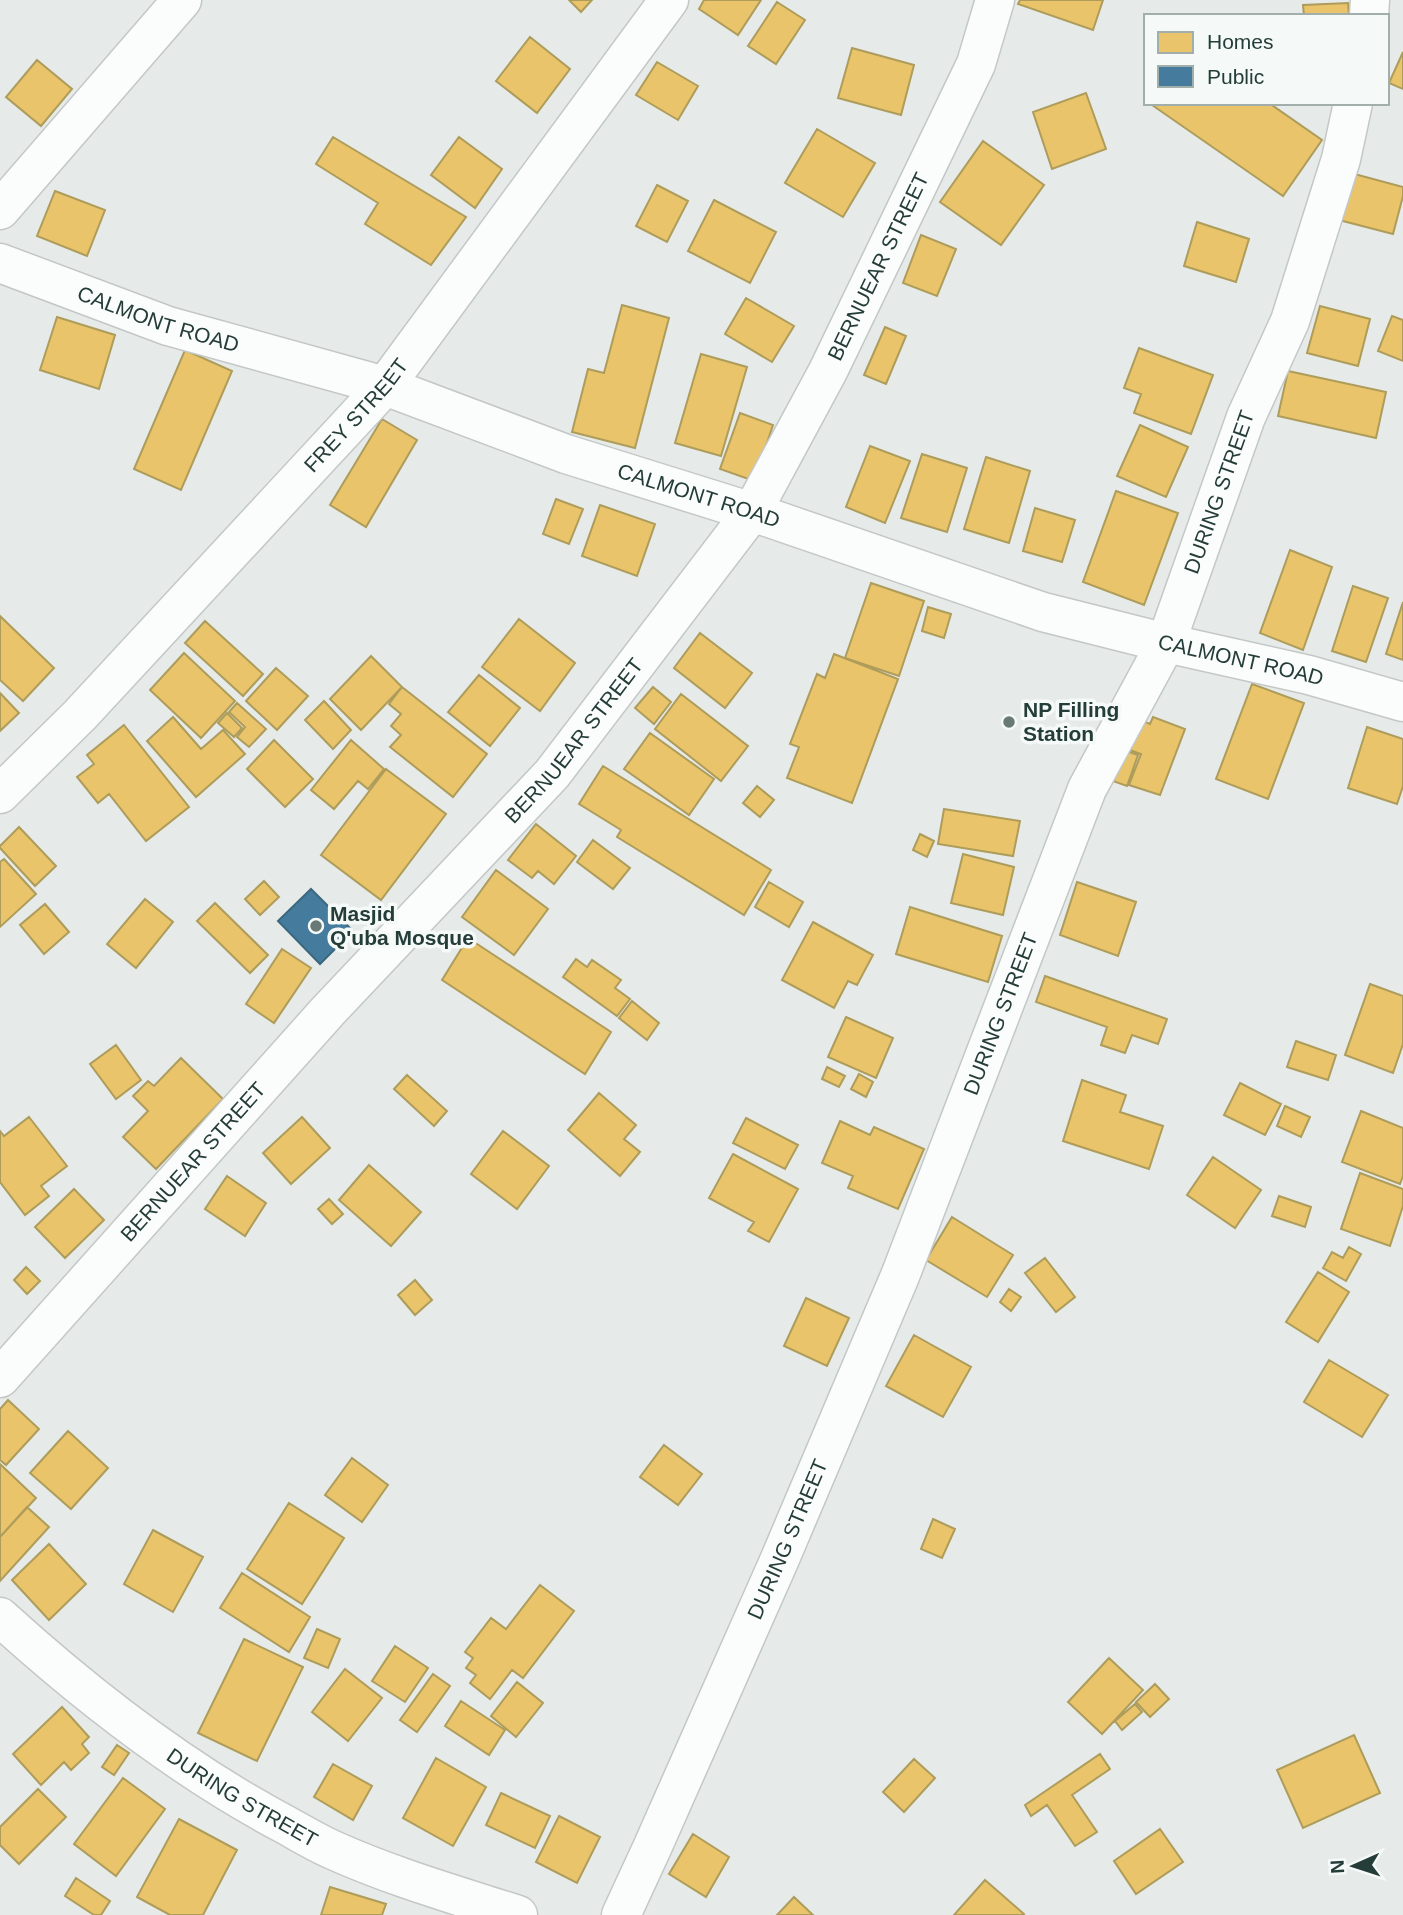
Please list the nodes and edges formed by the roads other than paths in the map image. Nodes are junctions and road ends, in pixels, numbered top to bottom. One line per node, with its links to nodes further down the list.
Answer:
1 (182, 0): 5 (street)
2 (669, 0): 7 (street, FREY STREET)
3 (995, 0): 8 (street, BERNUEAR STREET)
4 (1353, 105): 9 (street, DURING STREET)
5 (0, 210)
6 (0, 263): 7 (street, CALMONT ROAD)
7 (386, 386): 8 (street, CALMONT ROAD); 11 (street, FREY STREET)
8 (752, 512): 9 (street, CALMONT ROAD); 12 (street, BERNUEAR STREET)
9 (1166, 643): 10 (street, CALMONT ROAD); 15 (street, DURING STREET)
10 (1403, 702)
11 (0, 794)
12 (0, 1378)
13 (0, 1617): 14 (street, DURING STREET)
14 (518, 1915)
15 (621, 1915)

